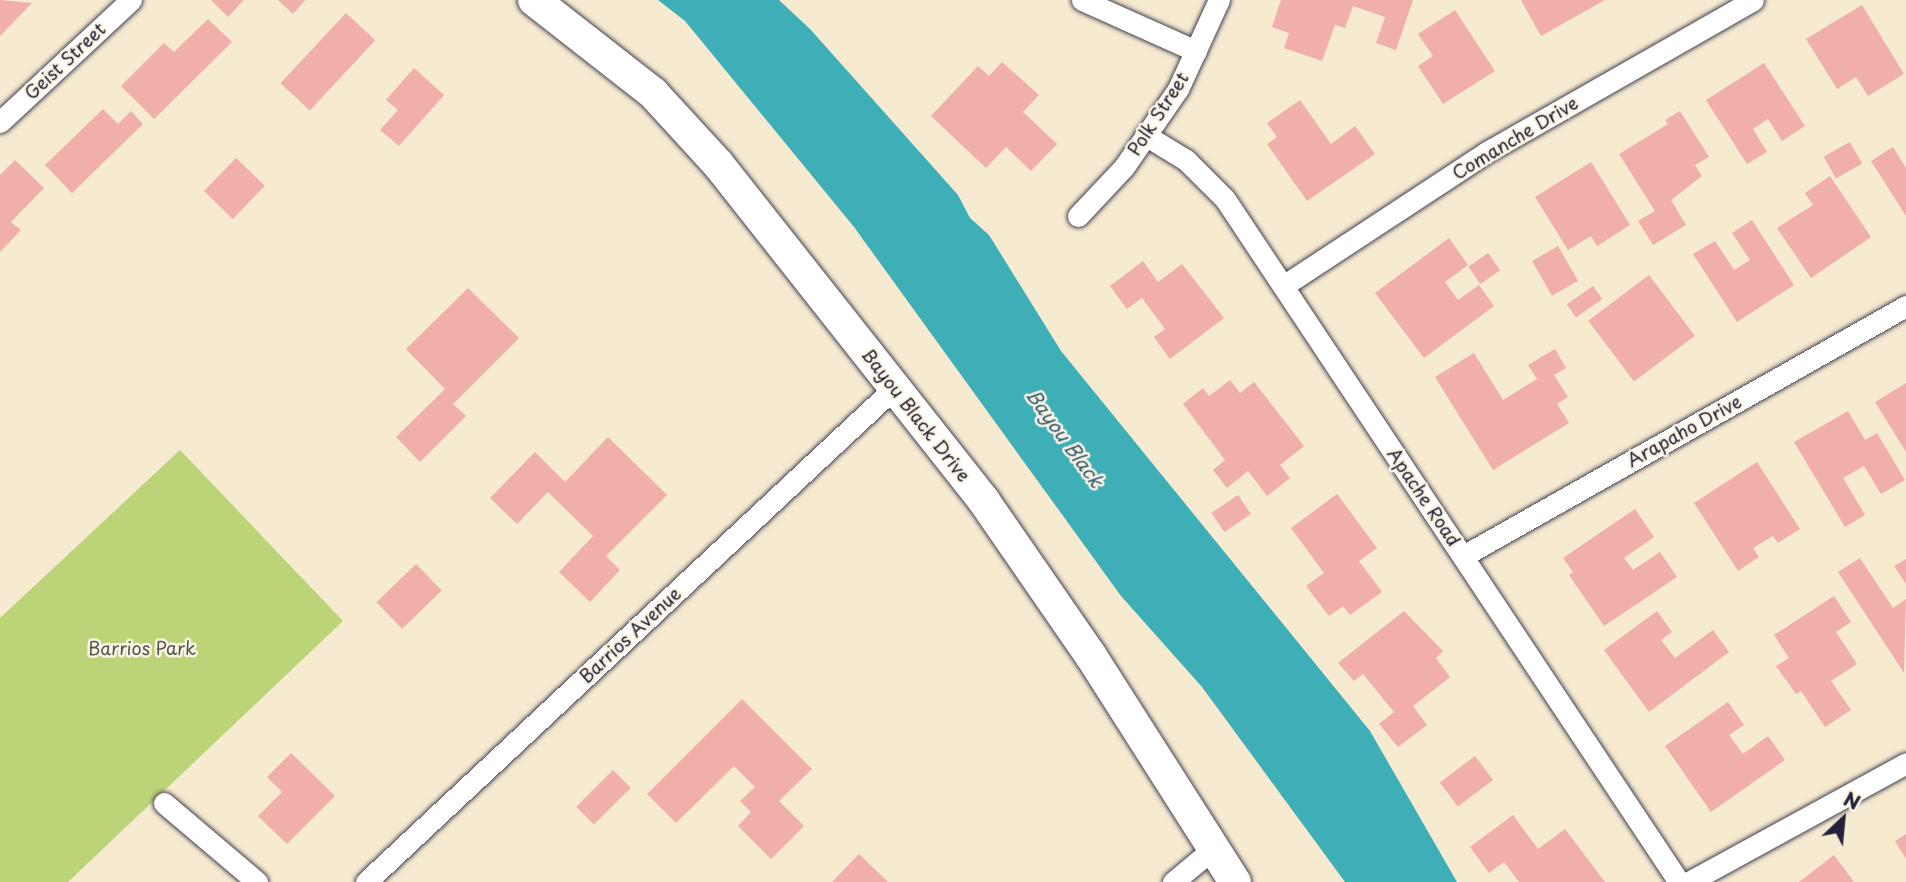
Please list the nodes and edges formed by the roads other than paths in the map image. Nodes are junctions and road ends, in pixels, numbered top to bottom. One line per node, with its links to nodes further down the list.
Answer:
1 (131, 0): 7 (street, Geist Street)
2 (534, 0): 12 (main road, Bayou Black Drive)
3 (1082, 0): 6 (street)
4 (1219, 0): 6 (street, Polk Street)
5 (1753, 0): 10 (street, Comanche Drive)
6 (1196, 51): 8 (street, Polk Street)
7 (0, 122)
8 (1145, 135): 9 (street, Polk Street); 10 (street, Apache Road)
9 (1078, 216)
10 (1283, 286): 13 (street, Apache Road)
11 (1906, 306): 13 (street, Arapaho Drive)
12 (894, 388): 16 (main road, Bayou Black Drive); 18 (street, Barrios Avenue)
13 (1463, 556): 20 (street, Apache Road)
14 (1906, 763): 21 (street)
15 (164, 803): 17 (street)
16 (1224, 871): 19 (street)
17 (257, 882)
18 (366, 882)
19 (1173, 882)
20 (1679, 882)
21 (1689, 882)

